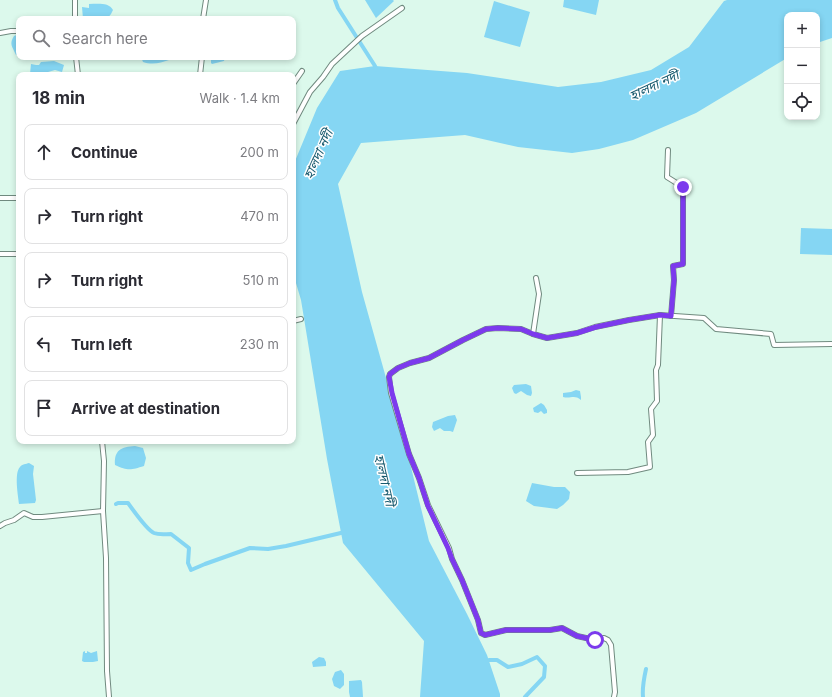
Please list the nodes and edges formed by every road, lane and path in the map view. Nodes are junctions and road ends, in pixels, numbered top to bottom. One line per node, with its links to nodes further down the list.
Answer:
1 (75, 0): 4 (street)
2 (206, 0): 5 (street)
3 (402, 8): 14 (street)
4 (75, 16)
5 (203, 16)
6 (16, 31): 7 (street)
7 (0, 33)
8 (76, 60): 11 (street)
9 (202, 60): 12 (street)
10 (302, 71): 13 (street)
11 (78, 72)
12 (200, 72)
13 (296, 80)
14 (296, 118)
15 (668, 150): 22 (street)
16 (0, 198): 17 (street)
17 (16, 198)
18 (0, 254): 19 (street)
19 (16, 254)
20 (536, 278): 25 (street)
21 (660, 315): 22 (street); 25 (street); 28 (street)
22 (671, 316): 26 (street)
23 (301, 319): 24 (street)
24 (296, 320)
25 (533, 334): 32 (street)
26 (832, 344)
27 (102, 444): 29 (street)
28 (577, 473)
29 (103, 511): 30 (street); 31 (street)
30 (0, 526)
31 (109, 697)
32 (614, 697)

